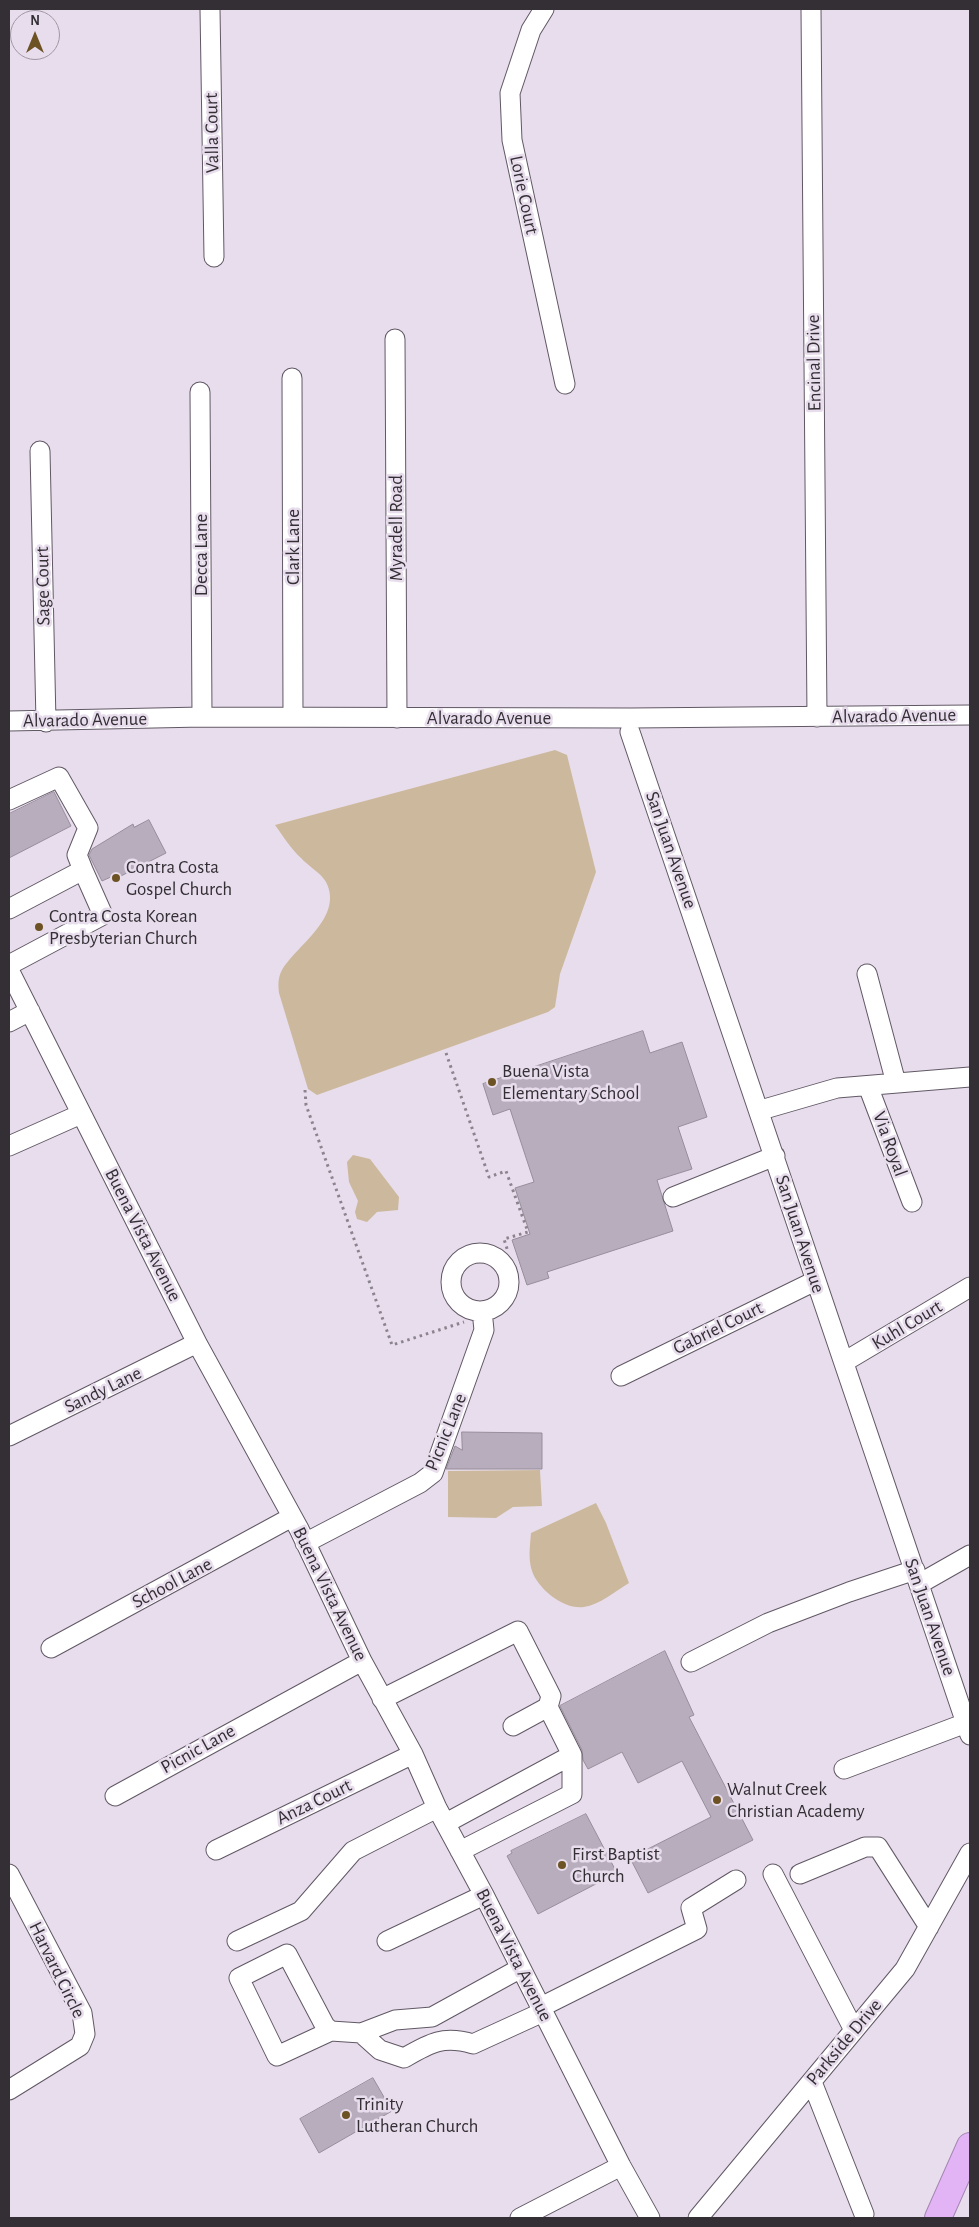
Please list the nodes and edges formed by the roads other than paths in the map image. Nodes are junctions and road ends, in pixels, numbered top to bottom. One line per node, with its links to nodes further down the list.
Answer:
1 (210, 9): 4 (street, Valla Court)
2 (544, 9): 7 (street, Lorie Court)
3 (811, 9): 13 (street, Encinal Drive)
4 (214, 257)
5 (395, 339): 14 (street, Myradell Road)
6 (292, 378): 12 (street, Clark Lane)
7 (566, 384)
8 (200, 392): 11 (street, Decca Lane)
9 (40, 451): 16 (street, Sage Court)
10 (970, 715): 13 (street, Alvarado Avenue)
11 (202, 717): 12 (street, Alvarado Avenue); 16 (street, Alvarado Avenue)
12 (293, 717): 14 (street, Alvarado Avenue)
13 (818, 717): 14 (street, Alvarado Avenue)
14 (397, 718)
15 (9, 721): 16 (street, Alvarado Avenue)
16 (46, 722)
17 (630, 732): 29 (street, San Juan Avenue)
18 (9, 800): 19 (street)
19 (83, 870): 20 (street); 21 (street)
20 (9, 909)
21 (9, 965)
22 (9, 970): 24 (street, Buena Vista Avenue)
23 (867, 974): 27 (street)
24 (30, 1011): 25 (street); 30 (street, Buena Vista Avenue)
25 (9, 1022)
26 (970, 1077): 27 (street, Via Royal)
27 (896, 1083): 28 (street, Via Royal)
28 (868, 1086): 29 (street, Via Royal); 34 (street, Via Royal)
29 (760, 1110): 32 (street, San Juan Avenue)
30 (82, 1114): 31 (street); 38 (street, Buena Vista Avenue)
31 (9, 1146)
32 (775, 1156): 33 (street); 35 (street, San Juan Avenue)
33 (673, 1197)
34 (912, 1202)
35 (815, 1281): 39 (street, San Juan Avenue); 40 (street, Gabriel Court)
36 (970, 1287): 39 (street, Kuhl Court)
37 (482, 1311): 43 (street, Picnic Lane)
38 (197, 1343): 41 (street, Sandy Lane); 42 (street, Buena Vista Avenue)
39 (844, 1362): 45 (street, San Juan Avenue)
40 (621, 1376)
41 (9, 1436)
42 (292, 1517): 43 (street, Buena Vista Avenue); 46 (street, School Lane)
43 (306, 1543): 47 (street, Buena Vista Avenue)
44 (970, 1555): 45 (street)
45 (917, 1577): 48 (street); 52 (street, San Juan Avenue)
46 (51, 1648)
47 (362, 1661): 49 (street, Buena Vista Avenue); 56 (street, Picnic Lane)
48 (691, 1662)
49 (382, 1699): 50 (street); 53 (street, Buena Vista Avenue)
50 (548, 1707): 51 (street); 54 (street)
51 (513, 1726)
52 (968, 1729): 55 (street)
53 (413, 1754): 57 (street, Buena Vista Avenue); 58 (street, Anza Court)
54 (572, 1755): 57 (street); 59 (street)
55 (844, 1769)
56 (115, 1796)
57 (442, 1816): 59 (street, Buena Vista Avenue); 67 (street)
58 (216, 1850)
59 (460, 1851): 65 (street, Buena Vista Avenue)
60 (970, 1853): 66 (street, Parkside Drive)
61 (9, 1874): 77 (street, Harvard Circle)
62 (773, 1874): 72 (street)
63 (800, 1874): 66 (street)
64 (736, 1880): 70 (street)
65 (484, 1895): 68 (street); 69 (street, Buena Vista Avenue)
66 (929, 1927): 72 (street, Parkside Drive)
67 (237, 1941)
68 (387, 1941)
69 (521, 1968): 70 (street, Buena Vista Avenue); 71 (street)
70 (542, 2010): 75 (street); 79 (street, Buena Vista Avenue)
71 (432, 2016): 74 (street); 75 (street)
72 (854, 2030): 76 (street, Parkside Drive)
73 (332, 2031): 73 (street); 74 (street)
74 (361, 2033): 75 (street)
75 (432, 2042)
76 (812, 2082): 80 (street); 83 (street, Parkside Drive)
77 (9, 2090)
78 (970, 2146): 84 (highway); 85 (highway)
79 (621, 2166): 81 (street); 82 (street, Buena Vista Avenue)
80 (864, 2214)
81 (520, 2218)
82 (650, 2218)
83 (698, 2218)
84 (938, 2218)
85 (950, 2218)

